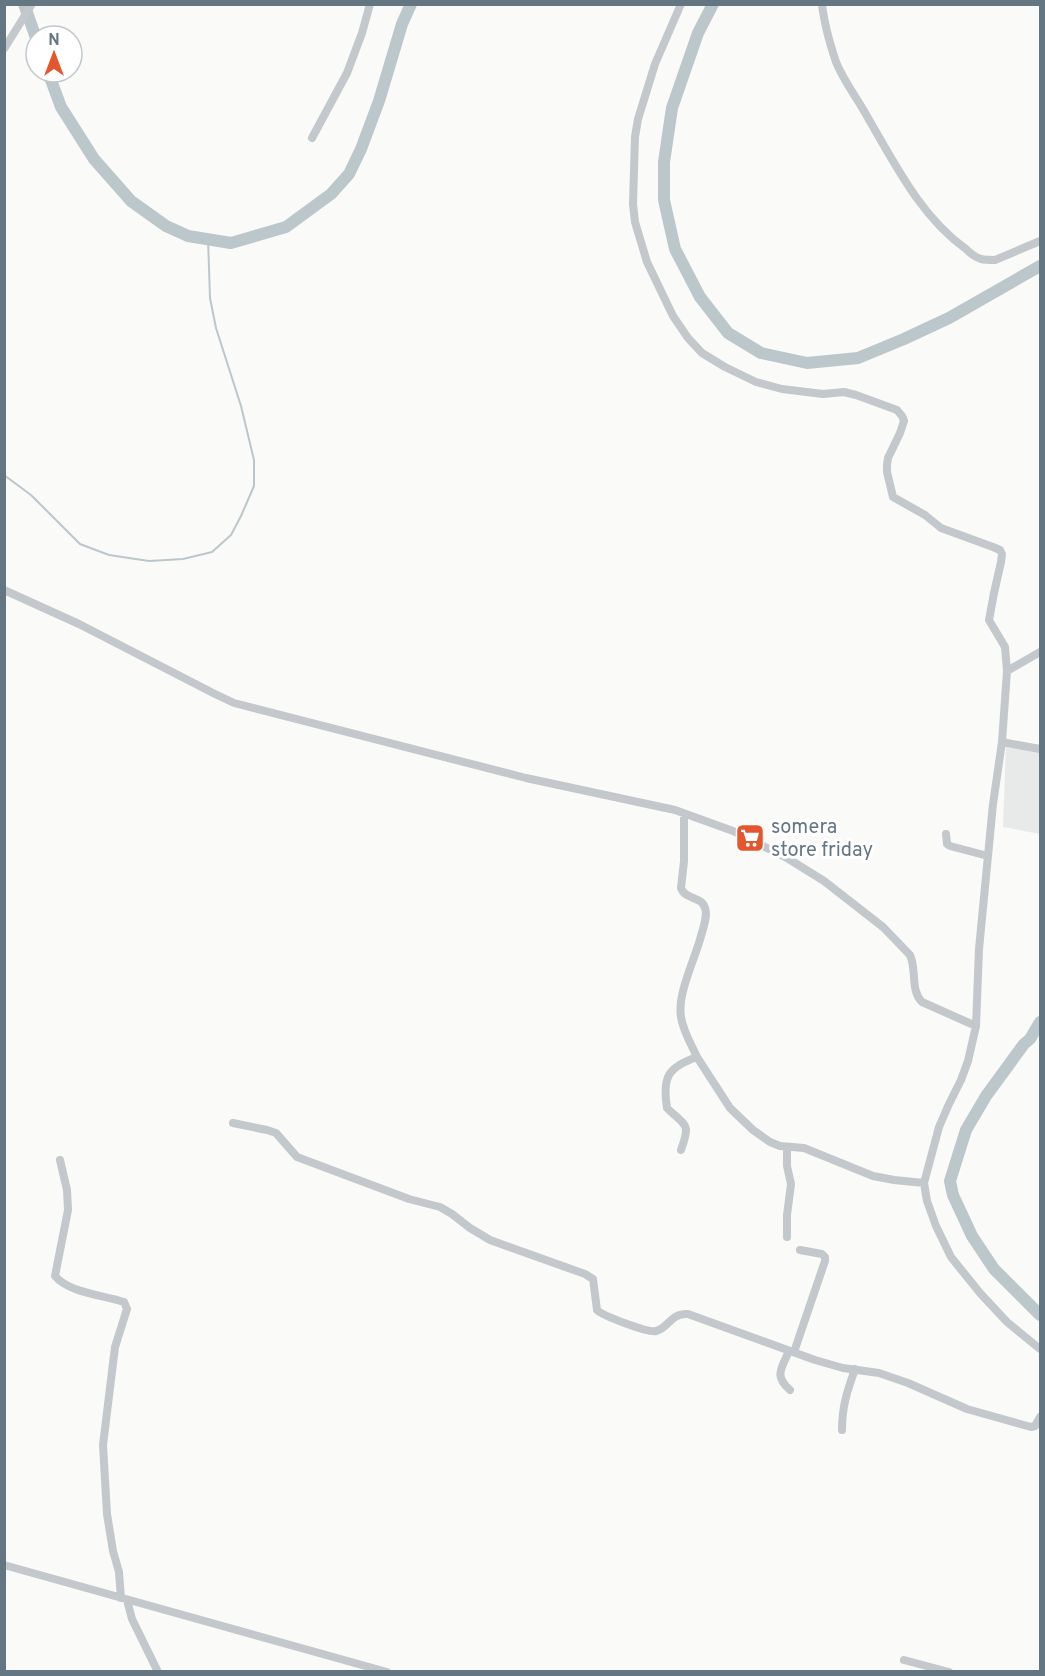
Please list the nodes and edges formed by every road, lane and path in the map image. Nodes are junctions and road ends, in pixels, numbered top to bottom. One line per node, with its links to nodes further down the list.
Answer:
1 (32, 4): 5 (street)
2 (370, 4): 6 (street)
3 (681, 4): 10 (street)
4 (822, 4): 7 (street)
5 (4, 49)
6 (312, 138)
7 (1041, 241)
8 (4, 590): 13 (street)
9 (1041, 652): 10 (street)
10 (1007, 671): 11 (street)
11 (1002, 742): 12 (street); 15 (street)
12 (1041, 748)
13 (684, 814): 16 (street); 17 (street)
14 (946, 834): 15 (street)
15 (988, 856): 16 (street)
16 (975, 1026): 22 (street)
17 (697, 1057): 19 (street); 20 (street)
18 (233, 1123): 26 (street)
19 (787, 1147): 22 (street); 23 (street)
20 (681, 1150)
21 (60, 1160): 32 (street)
22 (924, 1183): 25 (street)
23 (787, 1237)
24 (800, 1250): 26 (street)
25 (1041, 1349)
26 (792, 1352): 27 (street); 28 (street)
27 (855, 1369): 29 (street); 30 (street)
28 (790, 1390)
29 (1041, 1417)
30 (842, 1430)
31 (4, 1565): 32 (street)
32 (124, 1599): 34 (street); 35 (street)
33 (904, 1660): 36 (street)
34 (158, 1671)
35 (387, 1671)
36 (949, 1671)

